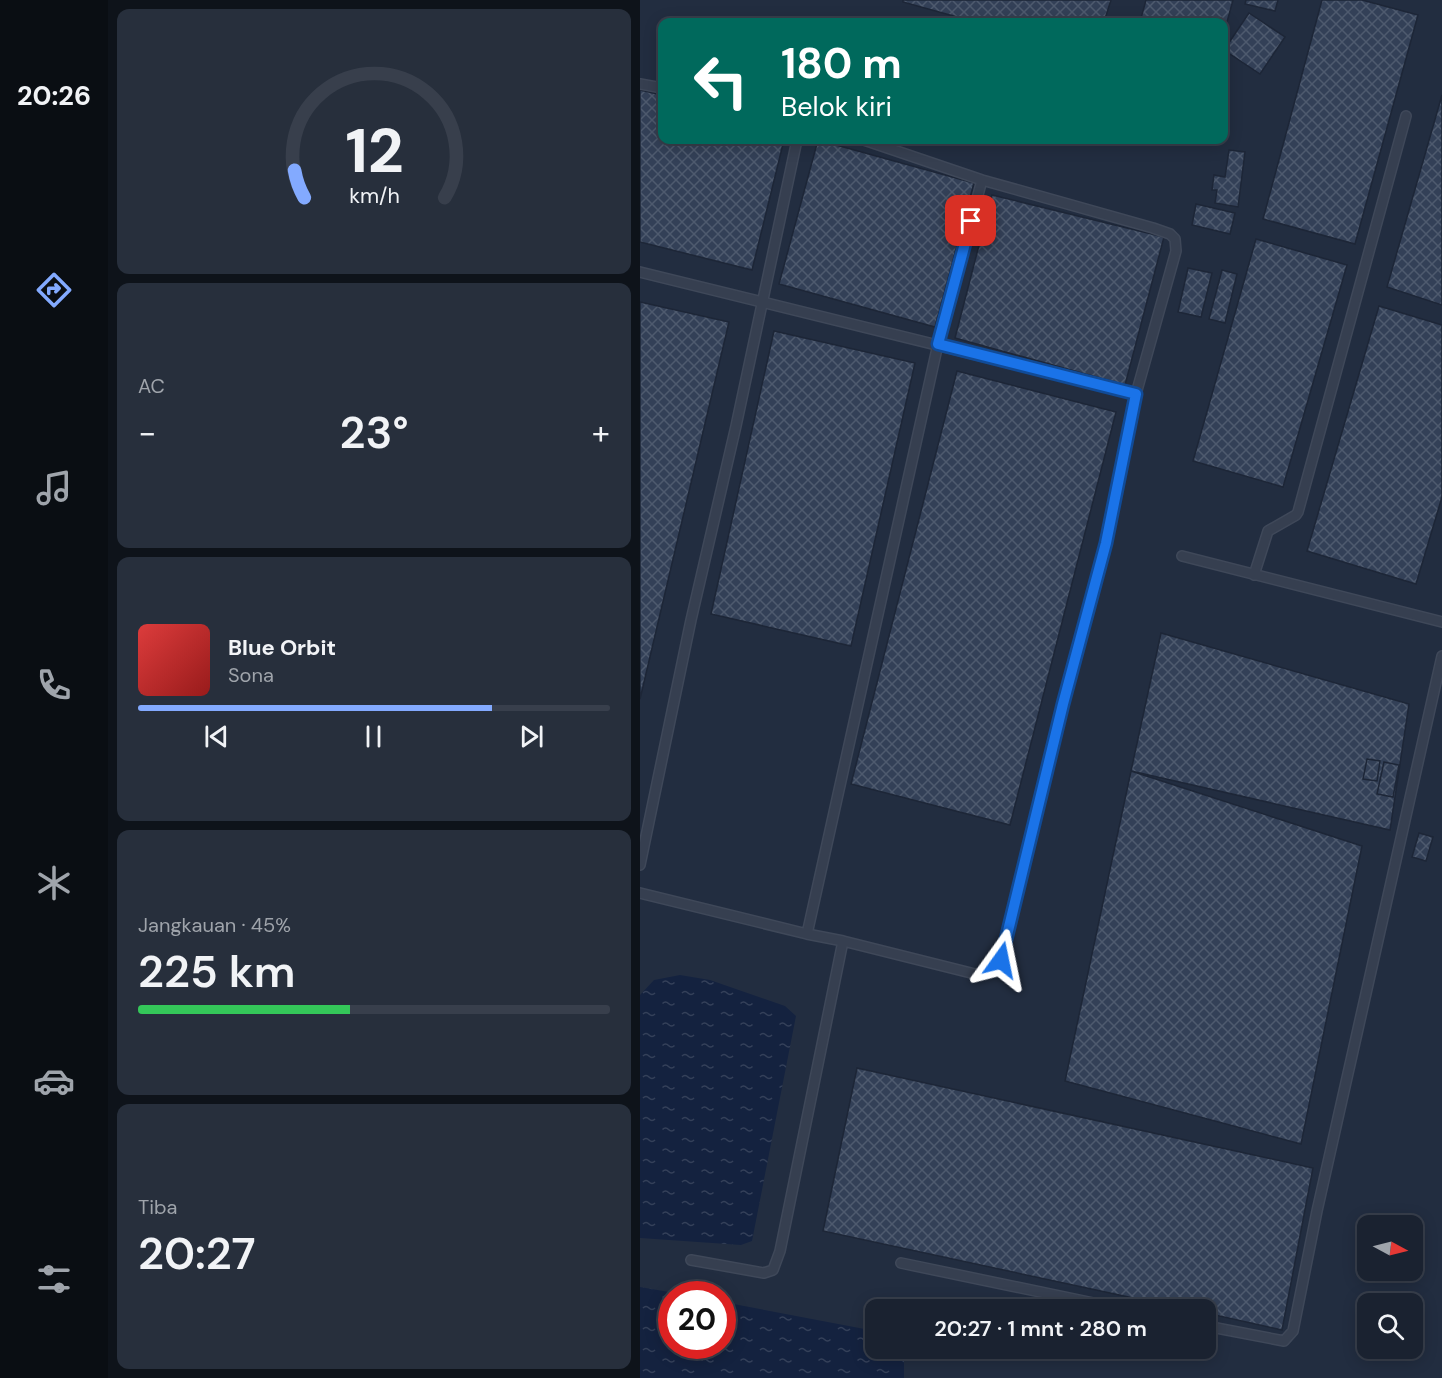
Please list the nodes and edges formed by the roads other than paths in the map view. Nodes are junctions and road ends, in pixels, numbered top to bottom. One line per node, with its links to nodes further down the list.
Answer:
1 (640, 84): 2 (lane)
2 (658, 87)
3 (1406, 116): 12 (lane)
4 (796, 144): 8 (lane)
5 (876, 144): 6 (lane)
6 (982, 180): 9 (lane); 10 (lane)
7 (640, 272): 8 (lane)
8 (762, 302): 9 (lane); 15 (lane)
9 (938, 344): 10 (lane); 17 (lane)
10 (1136, 394): 18 (lane)
11 (1182, 556): 12 (lane)
12 (1254, 575): 13 (lane)
13 (1441, 622)
14 (1441, 656): 22 (lane)
15 (640, 865)
16 (640, 893): 17 (lane)
17 (807, 934): 18 (lane)
18 (843, 941): 19 (lane)
19 (691, 1260)
20 (901, 1263): 21 (lane)
21 (1074, 1299)
22 (1216, 1328)

